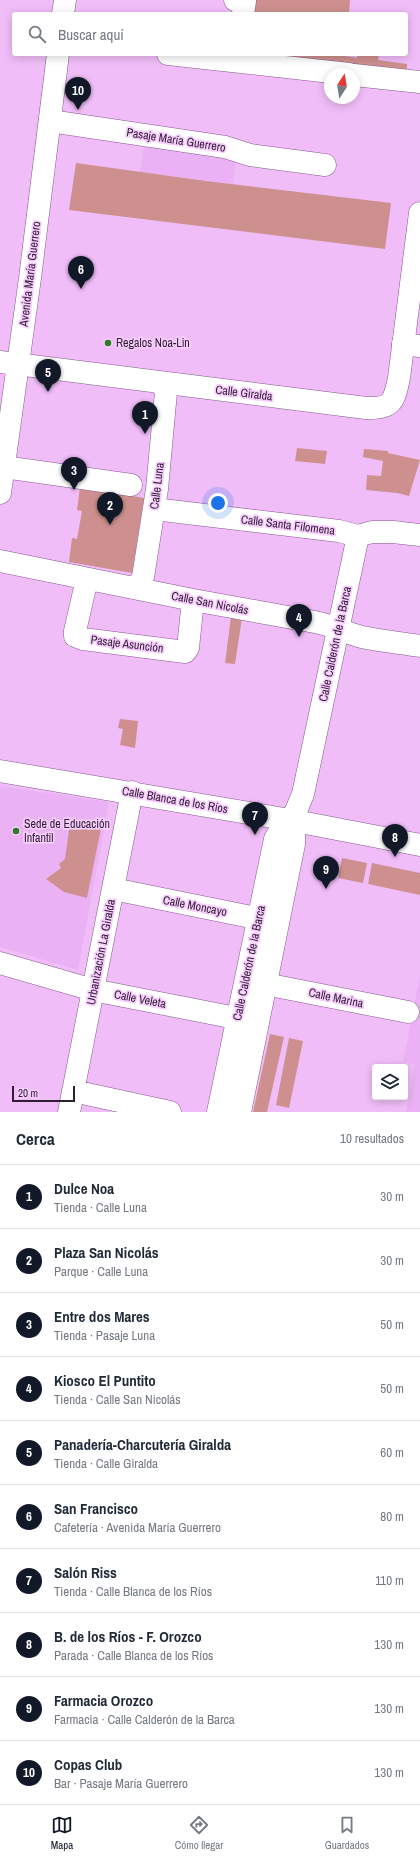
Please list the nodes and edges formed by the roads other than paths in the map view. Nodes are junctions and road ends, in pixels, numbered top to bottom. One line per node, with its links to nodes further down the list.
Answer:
1 (65, 0): 2 (street)
2 (63, 12)
3 (58, 56): 9 (street, Avenida María Guerrero)
4 (203, 56): 5 (street)
5 (238, 58): 6 (street)
6 (324, 70)
7 (360, 76): 8 (street)
8 (420, 82)
9 (50, 121): 10 (street, Pasaje María Guerrero); 13 (street, Avenida María Guerrero)
10 (325, 165)
11 (419, 224): 12 (street, Calle Giralda)
12 (412, 345): 14 (street, Calle Giralda)
13 (9, 363): 14 (street, Calle Giralda); 15 (street, Avenida María Guerrero)
14 (160, 383): 18 (street, Calle Luna)
15 (4, 467): 16 (street); 17 (street, Avenida María Guerrero)
16 (131, 485)
17 (0, 493)
18 (154, 509): 20 (street, Calle Santa Filomena); 23 (street, Calle Luna)
19 (420, 535): 20 (street, Calle Santa Filomena)
20 (358, 536): 25 (street, Calle Calderón de la Barca)
21 (0, 562): 22 (street, Calle San Nicolás)
22 (87, 579): 23 (street, Calle San Nicolás); 24 (street, Pasaje Asunción)
23 (134, 588): 24 (street, Calle San Nicolás)
24 (193, 600): 25 (street, Calle San Nicolás)
25 (339, 629): 26 (street, Calle San Nicolás); 29 (street, Calle Calderón de la Barca)
26 (420, 646)
27 (0, 771): 28 (street, Calle Blanca de los Ríos)
28 (132, 792): 29 (street, Calle Blanca de los Ríos); 31 (street, Urbanización La Giralda)
29 (290, 820): 30 (street, Calle Blanca de los Ríos); 32 (street, Calle Calderón de la Barca)
30 (420, 846)
31 (113, 889): 32 (street, Calle Moncayo); 35 (street, Urbanización La Giralda)
32 (267, 920): 34 (street, Calle Calderón de la Barca); 37 (street, Calle Calderón de la Barca)
33 (0, 963): 35 (street, Calle Veleta)
34 (265, 984): 36 (street, Calle Marina); 37 (street, Calle Calderón de la Barca)
35 (93, 990): 37 (street, Calle Veleta); 38 (street, Urbanización La Giralda)
36 (408, 1012)
37 (248, 1020): 41 (street, Calle Calderón de la Barca); 42 (street, Calle Calderón de la Barca)
38 (73, 1091): 39 (street, Urbanización La Giralda); 40 (street)
39 (69, 1112)
40 (170, 1112)
41 (218, 1112)
42 (240, 1112)

